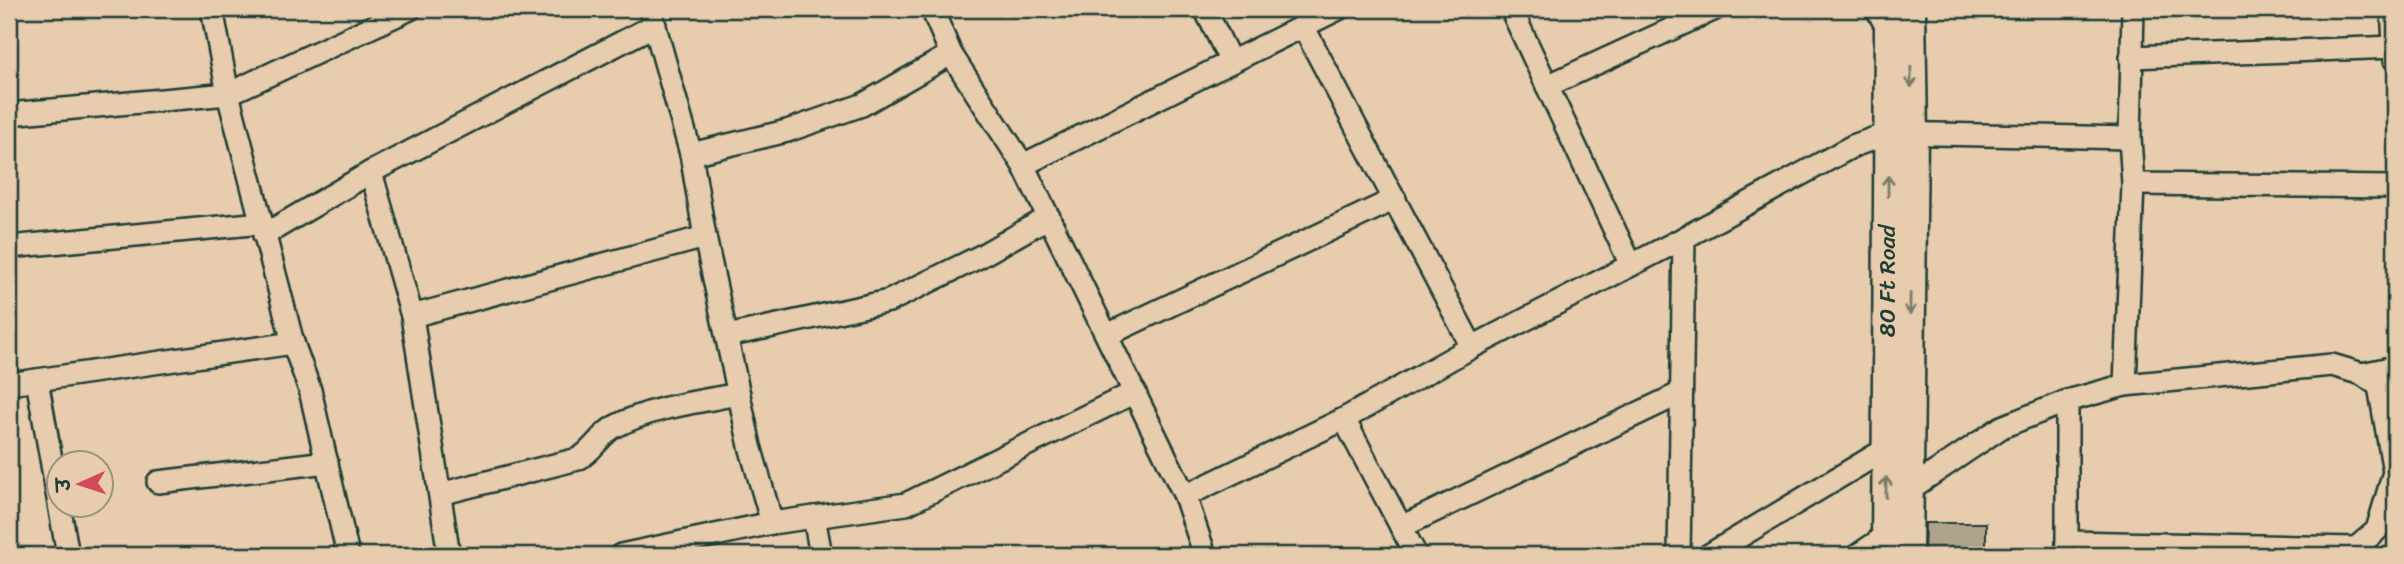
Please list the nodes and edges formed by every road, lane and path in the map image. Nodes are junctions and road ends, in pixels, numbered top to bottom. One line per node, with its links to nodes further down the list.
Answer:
1 (212, 9): 20 (street)
2 (410, 9): 20 (street)
3 (932, 9): 15 (street)
4 (1205, 9): 18 (street)
5 (1338, 9): 13 (street)
6 (1511, 9): 19 (street)
7 (1715, 9): 19 (street)
8 (1882, 9): 22 (main road, 80 Ft Road)
9 (1910, 9): 22 (main road, 80 Ft Road, one-way to 22)
10 (2133, 9): 16 (street)
11 (2392, 9): 14 (street)
12 (653, 17): 24 (street); 26 (street)
13 (1303, 26): 18 (street); 29 (street)
14 (2395, 47): 16 (street); 17 (street)
15 (951, 54): 24 (street); 25 (street)
16 (2131, 57): 23 (street)
17 (2395, 60)
18 (1231, 62): 25 (street)
19 (1547, 86): 35 (street)
20 (228, 94): 21 (street); 31 (street)
21 (9, 114)
22 (1900, 134): 23 (street); 33 (street); 51 (main road, 80 Ft Road, one-way to 22); 54 (main road, 80 Ft Road, one-way to 54)
23 (2130, 138): 27 (street)
24 (691, 155): 32 (street)
25 (1023, 165): 30 (street)
26 (371, 172): 31 (street); 36 (street)
27 (2133, 184): 28 (street); 45 (street)
28 (2395, 187)
29 (1395, 200): 37 (street); 40 (street)
30 (1049, 217): 37 (street); 38 (street)
31 (263, 229): 34 (street); 39 (street)
32 (705, 237): 36 (street); 38 (street)
33 (1684, 238): 35 (street); 47 (street)
34 (9, 247)
35 (1631, 265): 40 (street)
36 (412, 316): 55 (street)
37 (1107, 335): 46 (street)
38 (727, 336): 48 (street)
39 (293, 343): 43 (street); 52 (street)
40 (1472, 347): 50 (street)
41 (2395, 368): 42 (street)
42 (2362, 374): 45 (street); 61 (street)
43 (37, 380): 44 (street); 62 (street)
44 (9, 384)
45 (2125, 385): 49 (street)
46 (1135, 392): 56 (street); 57 (street)
47 (1681, 393): 59 (street); 69 (street)
48 (739, 394): 55 (street); 58 (street)
49 (2067, 401): 54 (street); 61 (street)
50 (1344, 419): 56 (street); 59 (street)
51 (1886, 449): 60 (main road, 80 Ft Road, one-way to 51); 70 (street)
52 (327, 462): 53 (street); 63 (street)
53 (158, 482)
54 (1907, 491): 60 (main road, 80 Ft Road)
55 (440, 495): 64 (street)
56 (1185, 496): 67 (street)
57 (814, 517): 58 (street); 66 (street)
58 (772, 523): 65 (street)
59 (1402, 527): 68 (street)
60 (1893, 549): 71 (street)
61 (2067, 549)
62 (68, 555)
63 (348, 555)
64 (449, 555)
65 (621, 555)
66 (821, 555)
67 (1205, 555)
68 (1416, 555)
69 (1679, 555)
70 (1709, 555)
71 (1858, 555)

